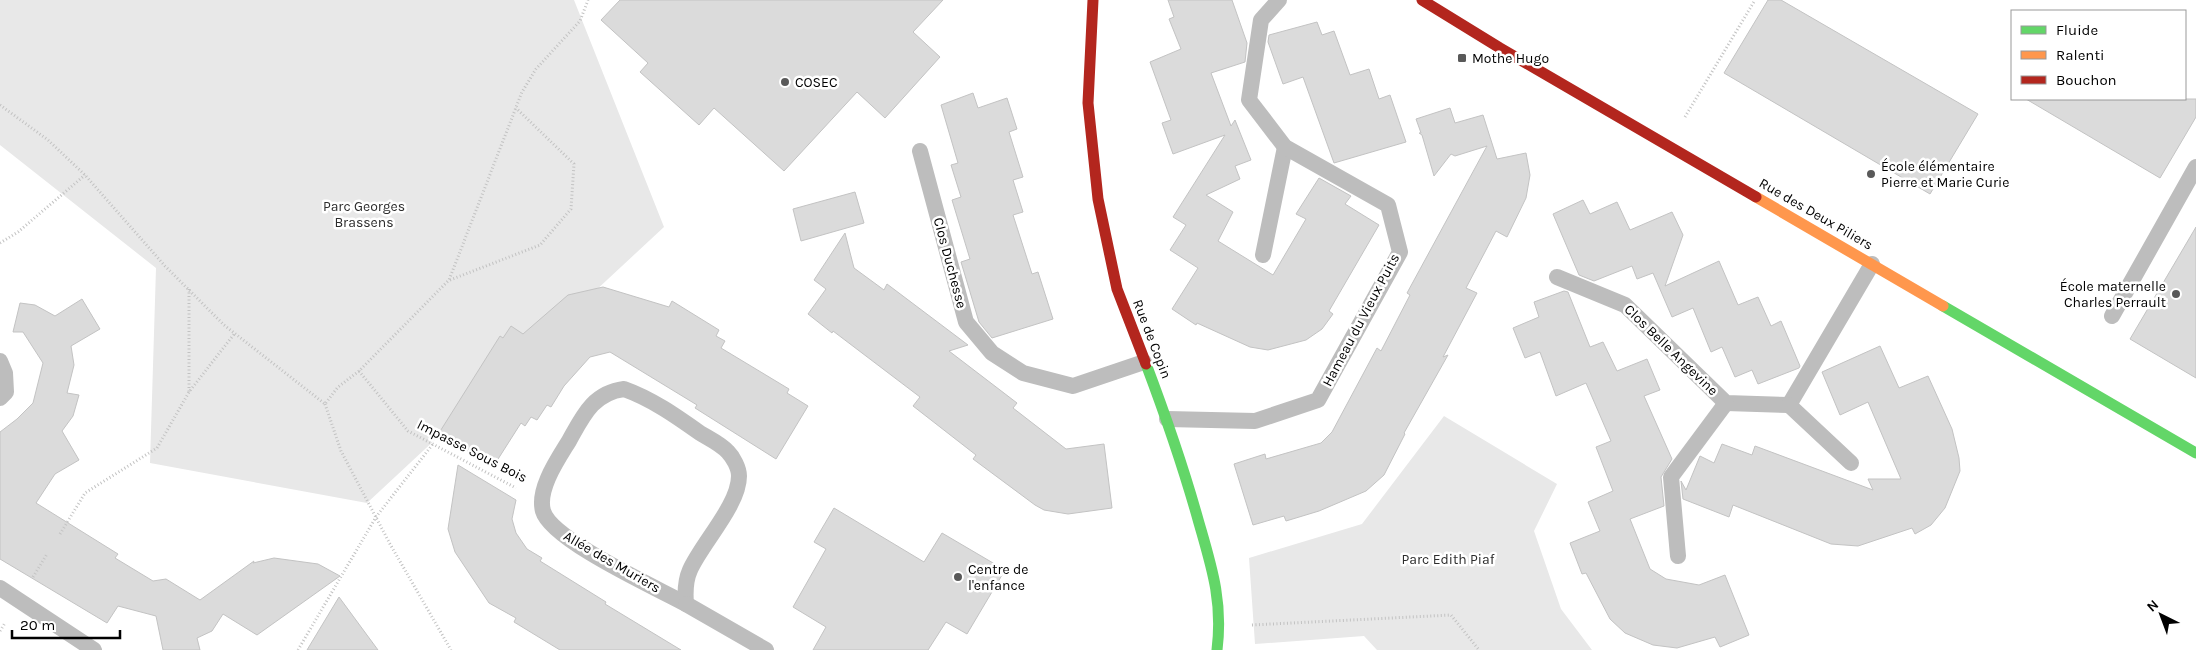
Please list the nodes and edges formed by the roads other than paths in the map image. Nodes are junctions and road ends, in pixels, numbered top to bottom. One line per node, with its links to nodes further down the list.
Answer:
1 (1093, 0): 12 (street, Rue de Copin)
2 (1279, 0): 4 (lane, Hameau du Vieux Puits)
3 (1422, 0): 8 (street, Rue des Deux Piliers)
4 (1285, 146): 7 (lane); 16 (lane, Hameau du Vieux Puits)
5 (920, 152): 12 (lane, Clos Duchesse)
6 (2196, 167): 10 (lane)
7 (1263, 255)
8 (1872, 264): 15 (lane); 17 (street, Rue des Deux Piliers)
9 (1557, 278): 14 (lane, Clos Belle Angevine)
10 (2112, 316)
11 (0, 361): 13 (lane)
12 (1144, 362): 16 (street, Rue de Copin)
13 (0, 398)
14 (1726, 403): 15 (lane, Clos Belle Angevine); 19 (lane, Clos Belle Angevine)
15 (1789, 405): 18 (lane)
16 (1168, 419): 24 (street, Rue de Copin)
17 (2196, 453)
18 (1851, 463)
19 (1678, 556)
20 (0, 588): 22 (lane)
21 (686, 604): 21 (lane, Allée des Muriers); 23 (lane, Allée des Muriers)
22 (94, 650)
23 (766, 650)
24 (1217, 650)

